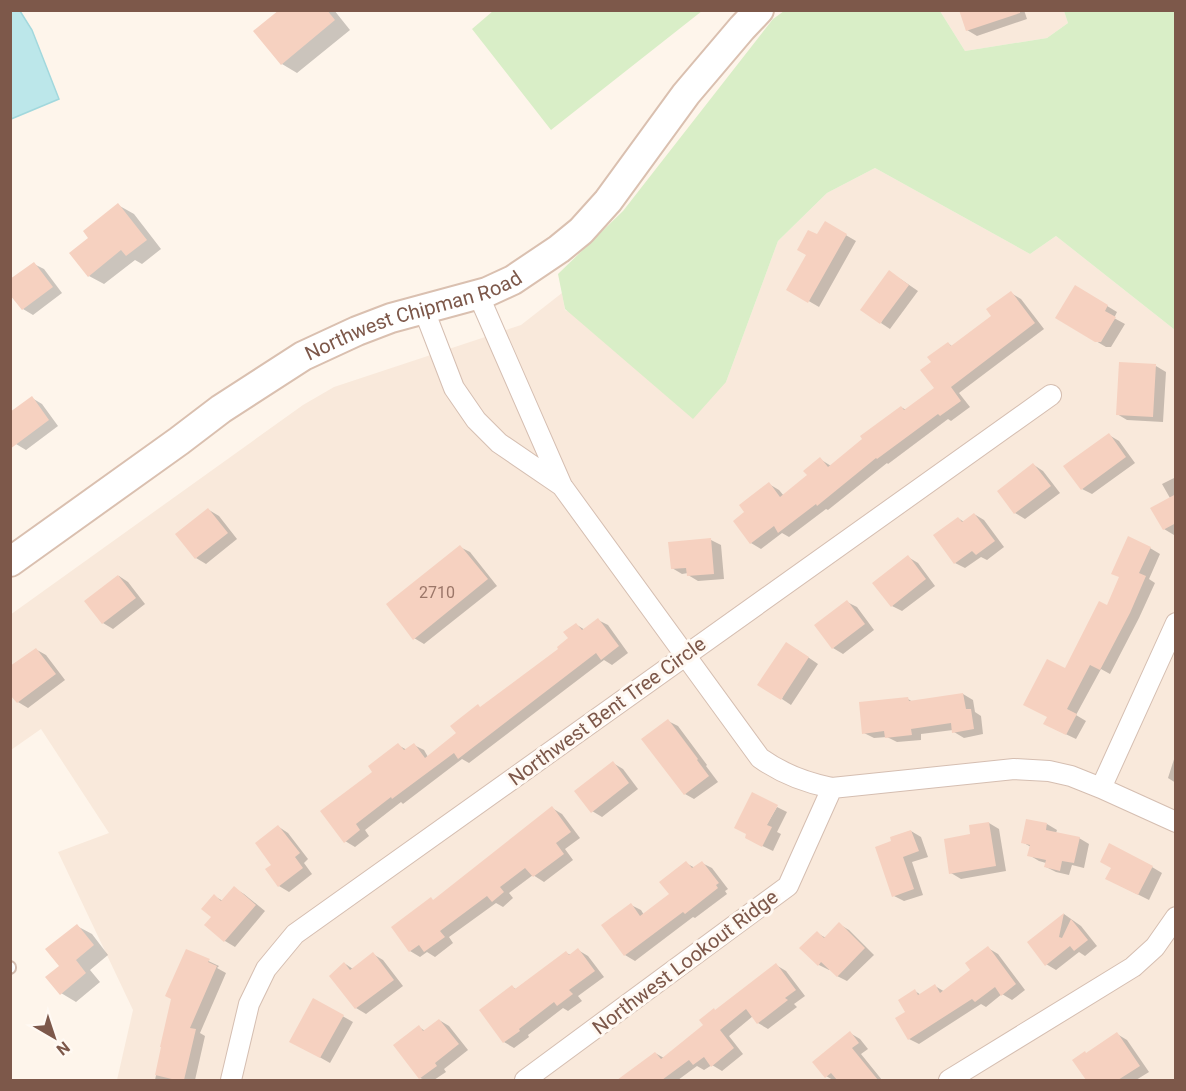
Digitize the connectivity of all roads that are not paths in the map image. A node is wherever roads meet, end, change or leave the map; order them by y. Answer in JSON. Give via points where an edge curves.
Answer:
{"nodes":[{"id":1,"x":759,"y":10,"type":"edge"},
{"id":2,"x":478,"y":294,"type":"junction"},
{"id":3,"x":424,"y":310,"type":"junction"},
{"id":4,"x":1051,"y":394,"type":"dead end"},
{"id":5,"x":562,"y":486,"type":"junction"},
{"id":6,"x":10,"y":562,"type":"edge"},
{"id":7,"x":1176,"y":623,"type":"edge"},
{"id":8,"x":684,"y":656,"type":"junction"},
{"id":9,"x":832,"y":788,"type":"junction"},
{"id":10,"x":1101,"y":788,"type":"junction"},
{"id":11,"x":1176,"y":822,"type":"edge"},
{"id":12,"x":1176,"y":917,"type":"edge"},
{"id":13,"x":231,"y":1080,"type":"edge"},
{"id":14,"x":525,"y":1080,"type":"edge"},
{"id":15,"x":949,"y":1080,"type":"edge"}],
"edges":[{"from":1,"to":2,"type":"main road","name":"Northwest Chipman Road","via":[[686,94],[608,201],[581,231],[513,280]]},
{"from":2,"to":3,"type":"main road","name":"Northwest Chipman Road"},
{"from":2,"to":5,"type":"street"},
{"from":3,"to":5,"type":"street","via":[[454,388],[476,420],[498,443]]},
{"from":3,"to":6,"type":"main road","name":"Northwest Chipman Road","via":[[391,318],[303,356],[221,409]]},
{"from":4,"to":8,"type":"street","name":"Northwest Bent Tree Circle"},
{"from":5,"to":8,"type":"street"},
{"from":7,"to":10,"type":"street"},
{"from":8,"to":9,"type":"street","via":[[760,758],[774,768]]},
{"from":8,"to":13,"type":"street","name":"Northwest Bent Tree Circle","via":[[295,934],[266,969],[249,1004]]},
{"from":9,"to":10,"type":"street","via":[[1014,769],[1049,771]]},
{"from":9,"to":14,"type":"street","name":"Northwest Lookout Ridge","via":[[788,886]]},
{"from":10,"to":11,"type":"street"},
{"from":12,"to":15,"type":"street","via":[[1155,947],[1133,967]]}]}
